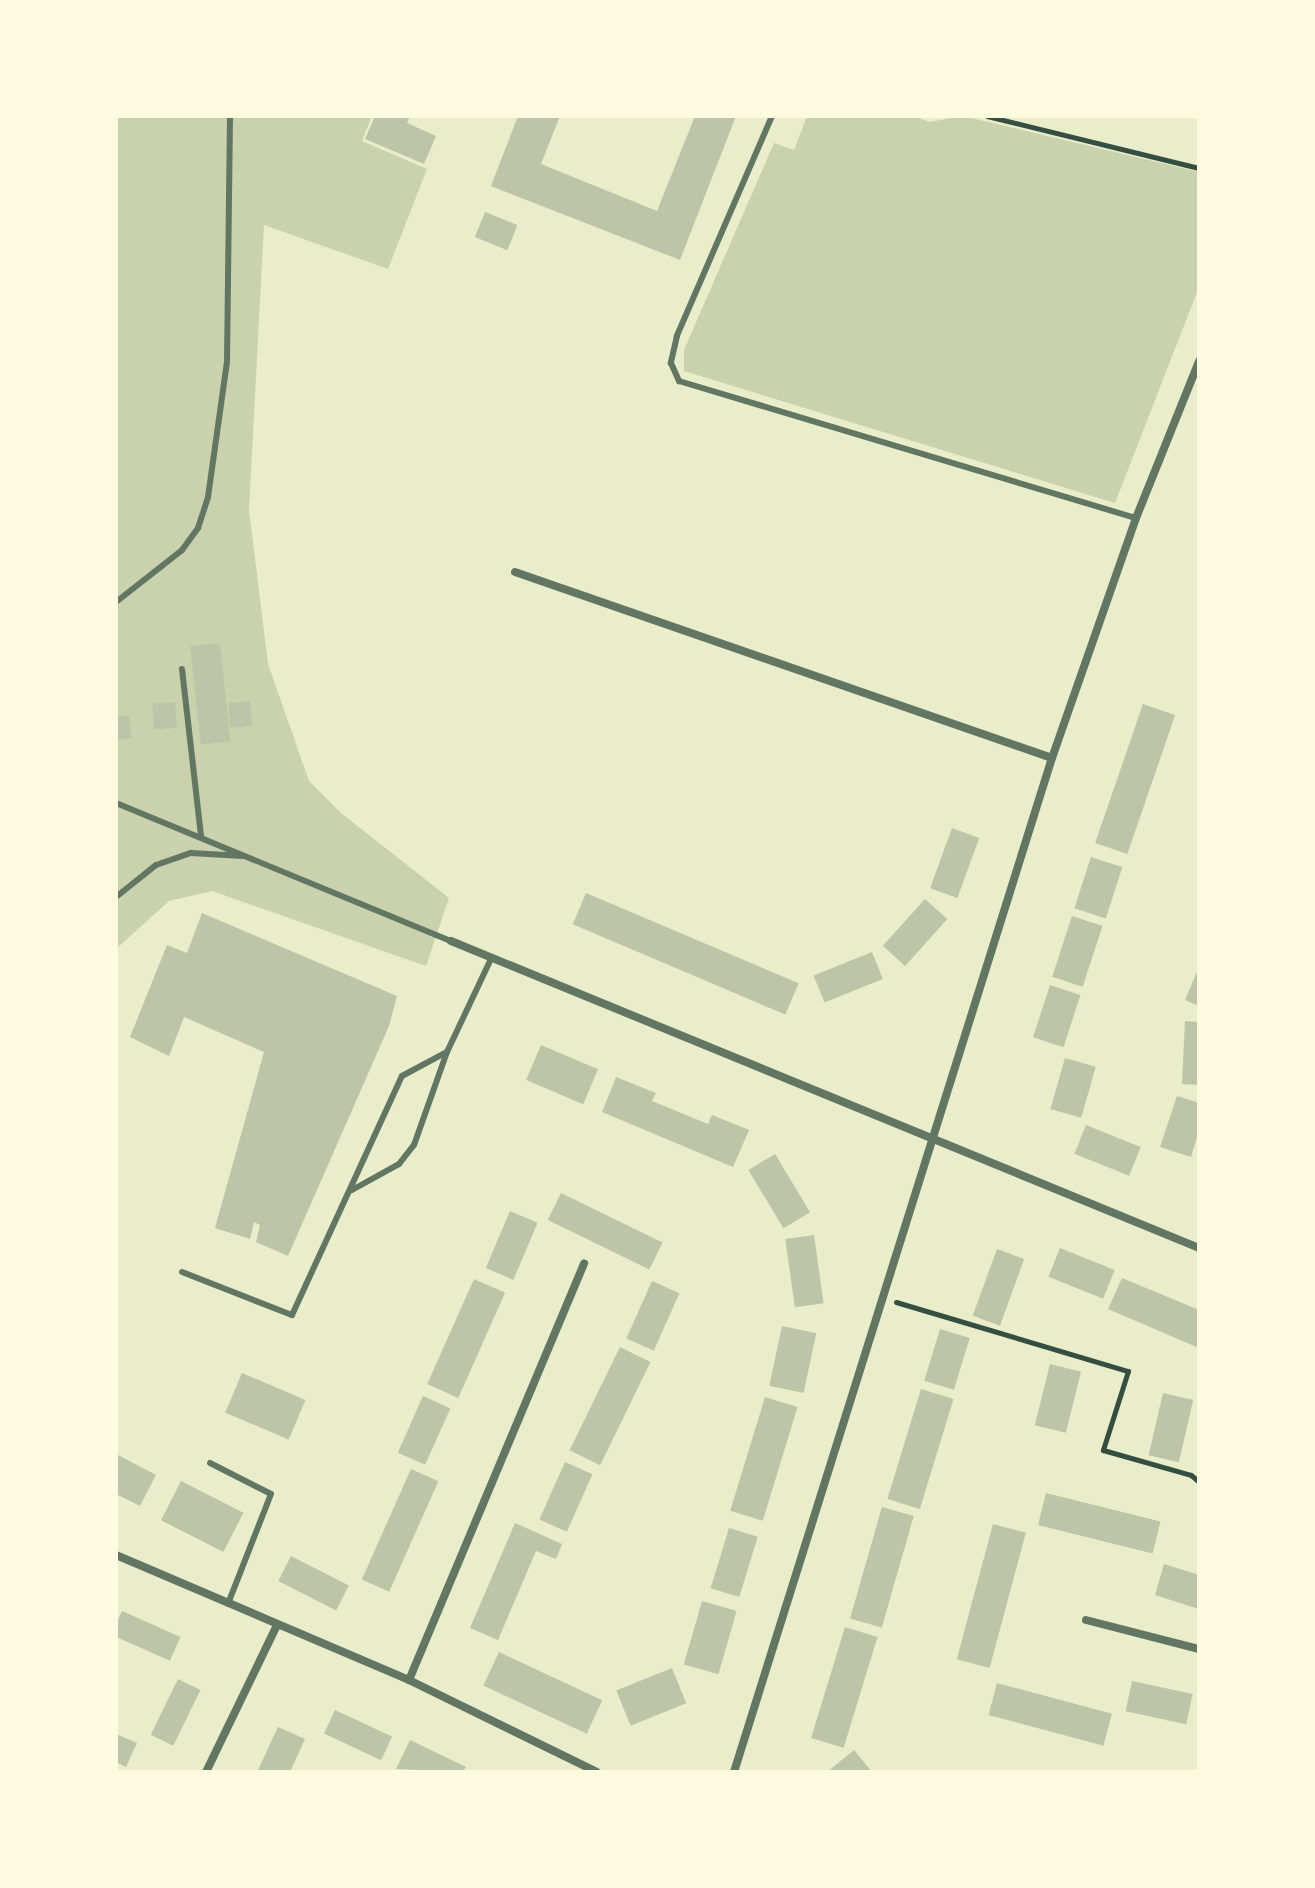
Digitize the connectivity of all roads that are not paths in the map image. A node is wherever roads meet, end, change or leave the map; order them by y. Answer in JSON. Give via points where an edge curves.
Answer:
{"nodes":[{"id":1,"x":230,"y":116,"type":"edge"},
{"id":2,"x":772,"y":116,"type":"edge"},
{"id":3,"x":1199,"y":361,"type":"edge"},
{"id":4,"x":1136,"y":518,"type":"junction"},
{"id":5,"x":515,"y":572,"type":"dead end"},
{"id":6,"x":116,"y":602,"type":"edge"},
{"id":7,"x":182,"y":669,"type":"dead end"},
{"id":8,"x":1052,"y":758,"type":"junction"},
{"id":9,"x":116,"y":803,"type":"edge"},
{"id":10,"x":201,"y":836,"type":"junction"},
{"id":11,"x":249,"y":857,"type":"junction"},
{"id":12,"x":116,"y":897,"type":"edge"},
{"id":13,"x":451,"y":941,"type":"joint"},
{"id":14,"x":492,"y":957,"type":"junction"},
{"id":15,"x":447,"y":1052,"type":"junction"},
{"id":16,"x":935,"y":1137,"type":"junction"},
{"id":17,"x":350,"y":1191,"type":"junction"},
{"id":18,"x":1199,"y":1248,"type":"edge"},
{"id":19,"x":584,"y":1263,"type":"dead end"},
{"id":20,"x":182,"y":1272,"type":"dead end"},
{"id":21,"x":210,"y":1463,"type":"dead end"},
{"id":22,"x":116,"y":1555,"type":"edge"},
{"id":23,"x":228,"y":1604,"type":"junction"},
{"id":24,"x":1086,"y":1620,"type":"dead end"},
{"id":25,"x":277,"y":1625,"type":"junction"},
{"id":26,"x":1199,"y":1649,"type":"edge"},
{"id":27,"x":409,"y":1680,"type":"junction"},
{"id":28,"x":206,"y":1772,"type":"edge"},
{"id":29,"x":597,"y":1772,"type":"edge"},
{"id":30,"x":734,"y":1772,"type":"edge"}],
"edges":[{"from":1,"to":6,"type":"lane","via":[[227,362],[208,497],[198,528],[182,550]]},
{"from":2,"to":4,"type":"lane","via":[[677,336],[671,363],[679,381]]},
{"from":3,"to":4,"type":"street"},
{"from":4,"to":8,"type":"street"},
{"from":5,"to":8,"type":"street"},
{"from":7,"to":10,"type":"lane"},
{"from":8,"to":16,"type":"street"},
{"from":9,"to":10,"type":"lane"},
{"from":10,"to":11,"type":"lane"},
{"from":11,"to":12,"type":"lane","via":[[191,853],[156,865]]},
{"from":11,"to":13,"type":"lane"},
{"from":13,"to":14,"type":"street"},
{"from":14,"to":15,"type":"lane"},
{"from":14,"to":16,"type":"street"},
{"from":15,"to":17,"type":"lane","via":[[402,1076]]},
{"from":15,"to":17,"type":"lane","via":[[414,1145],[399,1164]]},
{"from":16,"to":18,"type":"street"},
{"from":16,"to":30,"type":"street"},
{"from":17,"to":20,"type":"lane","via":[[292,1315]]},
{"from":19,"to":27,"type":"street"},
{"from":21,"to":23,"type":"lane","via":[[271,1494]]},
{"from":22,"to":23,"type":"street"},
{"from":23,"to":25,"type":"street"},
{"from":24,"to":26,"type":"street"},
{"from":25,"to":27,"type":"street"},
{"from":25,"to":28,"type":"street"},
{"from":27,"to":29,"type":"street"}]}
